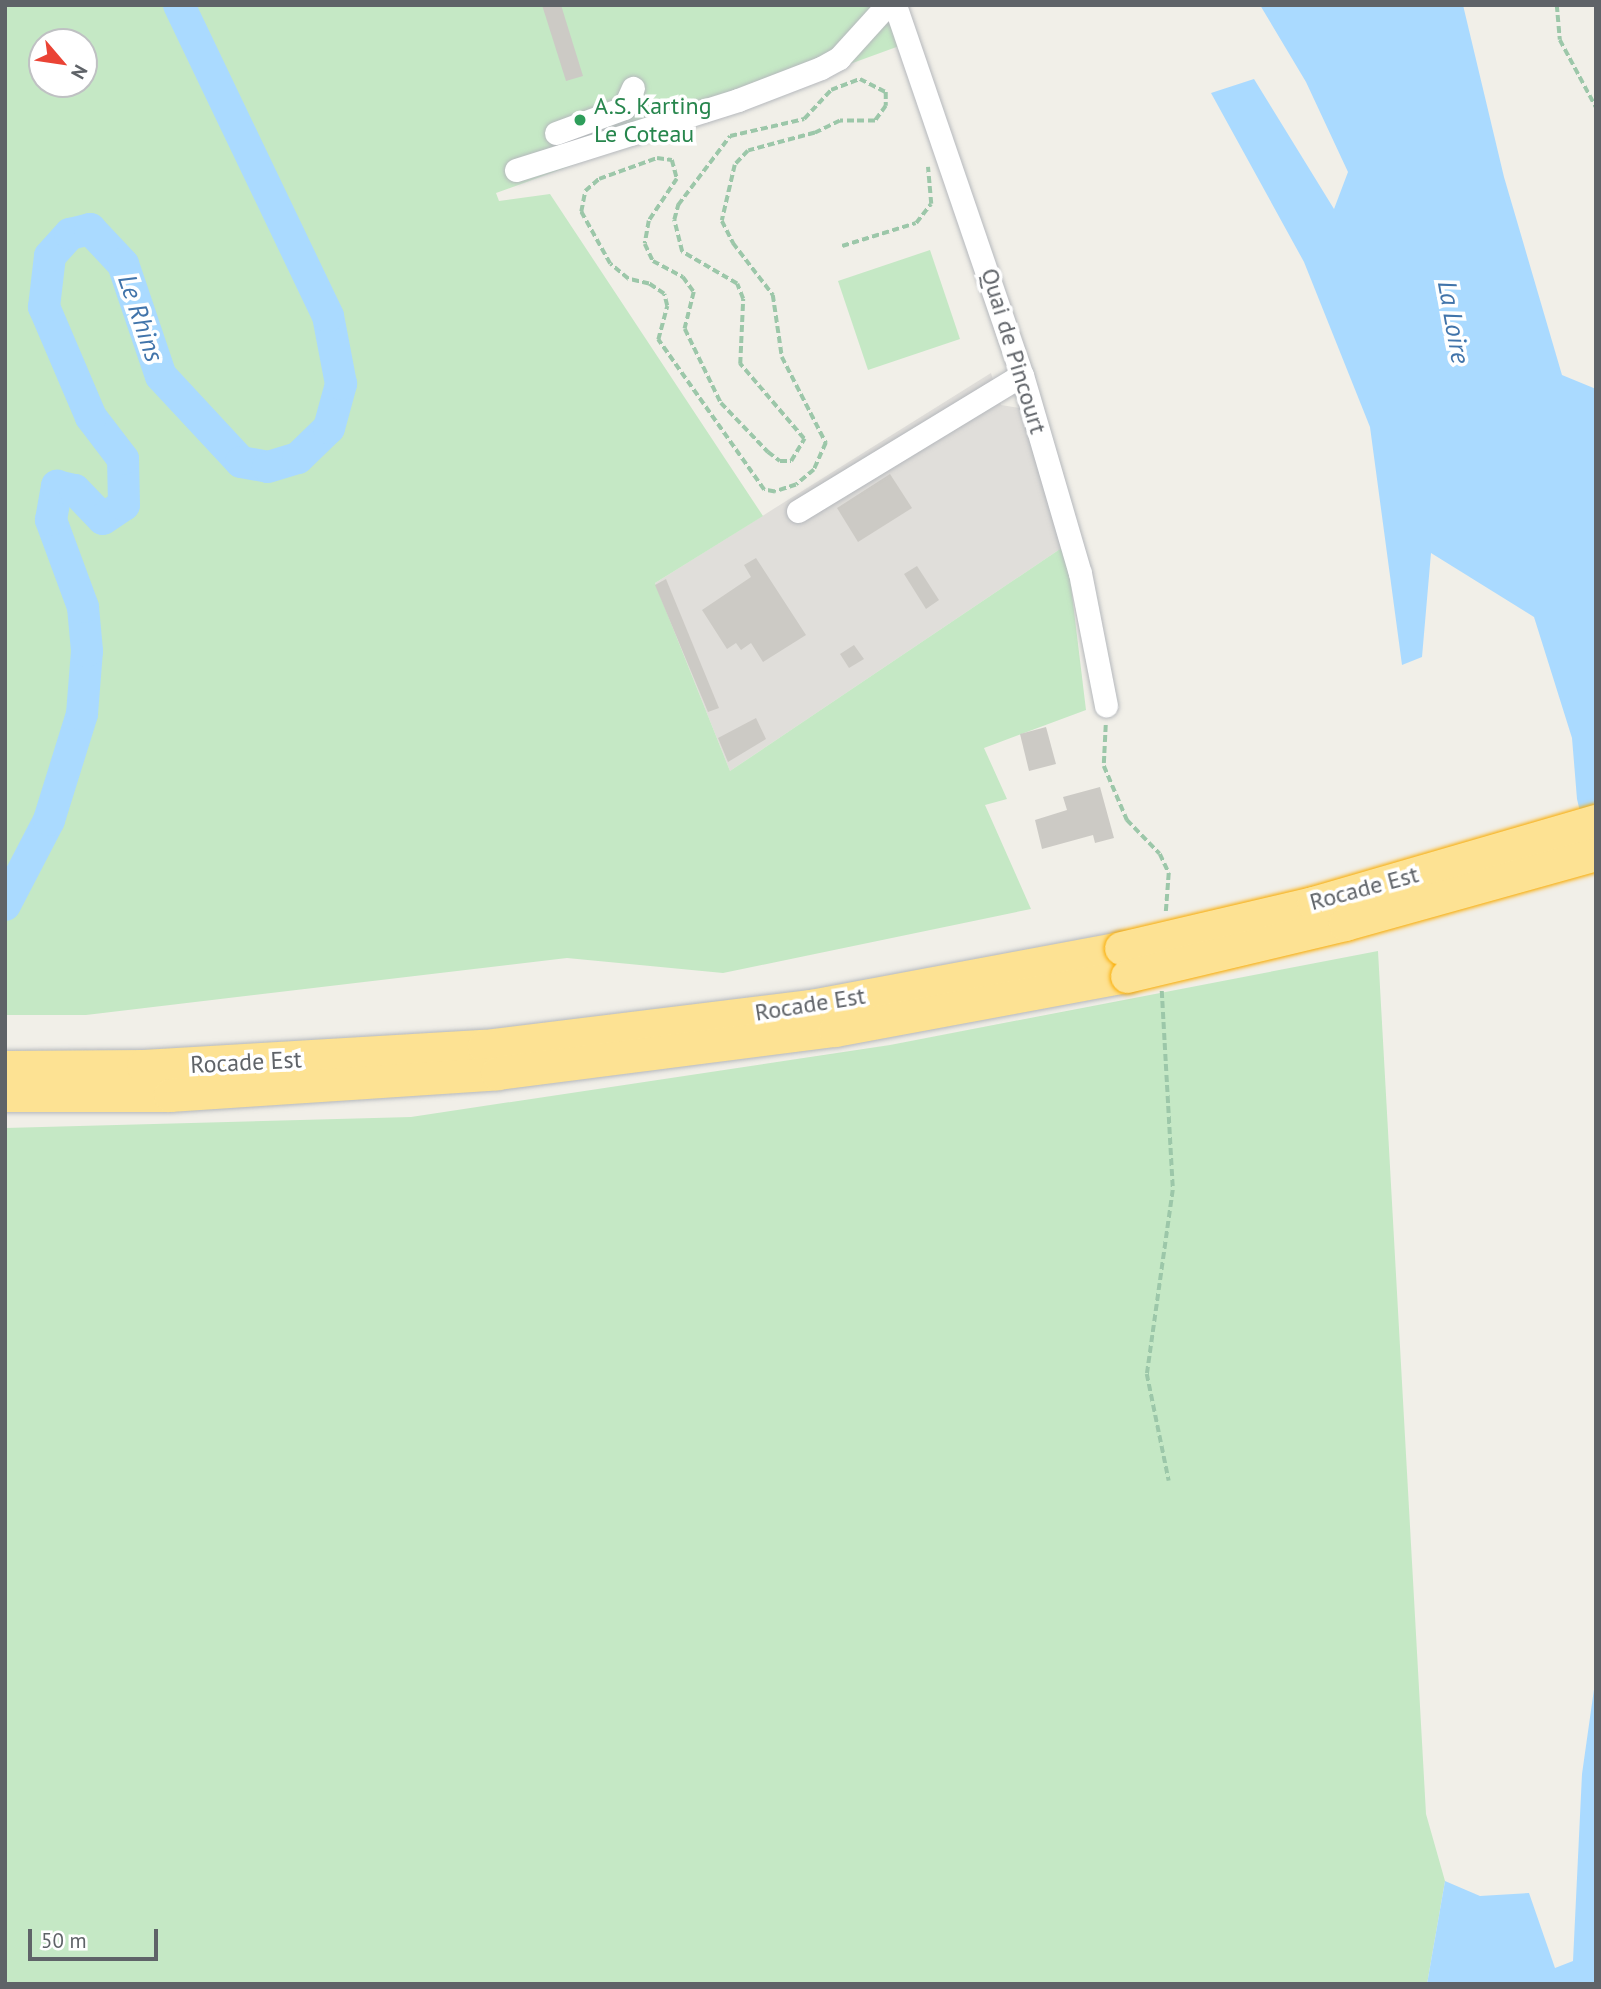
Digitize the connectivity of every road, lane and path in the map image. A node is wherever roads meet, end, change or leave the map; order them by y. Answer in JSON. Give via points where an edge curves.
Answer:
{"nodes":[{"id":1,"x":887,"y":5,"type":"edge"},
{"id":2,"x":895,"y":5,"type":"edge"},
{"id":3,"x":1556,"y":5,"type":"edge"},
{"id":4,"x":633,"y":88,"type":"dead end"},
{"id":5,"x":1596,"y":107,"type":"edge"},
{"id":6,"x":556,"y":133,"type":"dead end"},
{"id":7,"x":927,"y":161,"type":"dead end"},
{"id":8,"x":516,"y":170,"type":"dead end"},
{"id":9,"x":842,"y":246,"type":"dead end"},
{"id":10,"x":1022,"y":375,"type":"junction"},
{"id":11,"x":818,"y":425,"type":"joint"},
{"id":12,"x":798,"y":511,"type":"dead end"},
{"id":13,"x":1106,"y":705,"type":"joint"},
{"id":14,"x":1596,"y":821,"type":"edge"},
{"id":15,"x":1596,"y":855,"type":"edge"},
{"id":16,"x":1165,"y":924,"type":"dead end"},
{"id":17,"x":1124,"y":962,"type":"junction"},
{"id":18,"x":1161,"y":986,"type":"dead end"},
{"id":19,"x":5,"y":1067,"type":"edge"},
{"id":20,"x":5,"y":1095,"type":"edge"},
{"id":21,"x":1169,"y":1481,"type":"dead end"}],
"edges":[{"from":1,"to":8,"type":"street","via":[[839,58],[821,68],[738,100]]},
{"from":2,"to":10,"type":"street","name":"Quai de Pincourt"},
{"from":3,"to":5,"type":"path","via":[[1560,40]]},
{"from":4,"to":6,"type":"street","via":[[624,108]]},
{"from":7,"to":9,"type":"path","via":[[931,204],[925,214],[916,223]]},
{"from":10,"to":12,"type":"street"},
{"from":10,"to":13,"type":"street","name":"Quai de Pincourt","via":[[1080,573]]},
{"from":11,"to":11,"type":"path","via":[[782,358],[773,295],[733,243],[722,220],[735,165],[748,151],[815,134],[840,121],[874,121],[882,114],[886,92],[860,79],[831,90],[804,119],[730,136],[678,205],[674,220],[682,252],[737,284],[743,299],[740,364],[804,439],[791,461],[780,461],[768,452],[722,403],[685,330],[694,292],[683,277],[653,261],[645,244],[649,220],[677,179],[671,160],[657,158],[599,179],[585,191],[581,212],[610,264],[628,279],[664,294],[667,306],[658,340],[764,490],[784,490],[814,470],[826,443]]},
{"from":13,"to":16,"type":"path","via":[[1104,766],[1127,820],[1160,854],[1169,873]]},
{"from":14,"to":17,"type":"highway","name":"Rocade Est","bridge":true},
{"from":15,"to":17,"type":"highway","name":"Rocade Est","bridge":true,"via":[[1345,924]]},
{"from":17,"to":19,"type":"highway","name":"Rocade Est","via":[[484,1046],[198,1064]]},
{"from":17,"to":20,"type":"highway","name":"Rocade Est","via":[[835,1030],[497,1073],[170,1095]]},
{"from":18,"to":21,"type":"path","via":[[1173,1190],[1147,1374]]}]}
